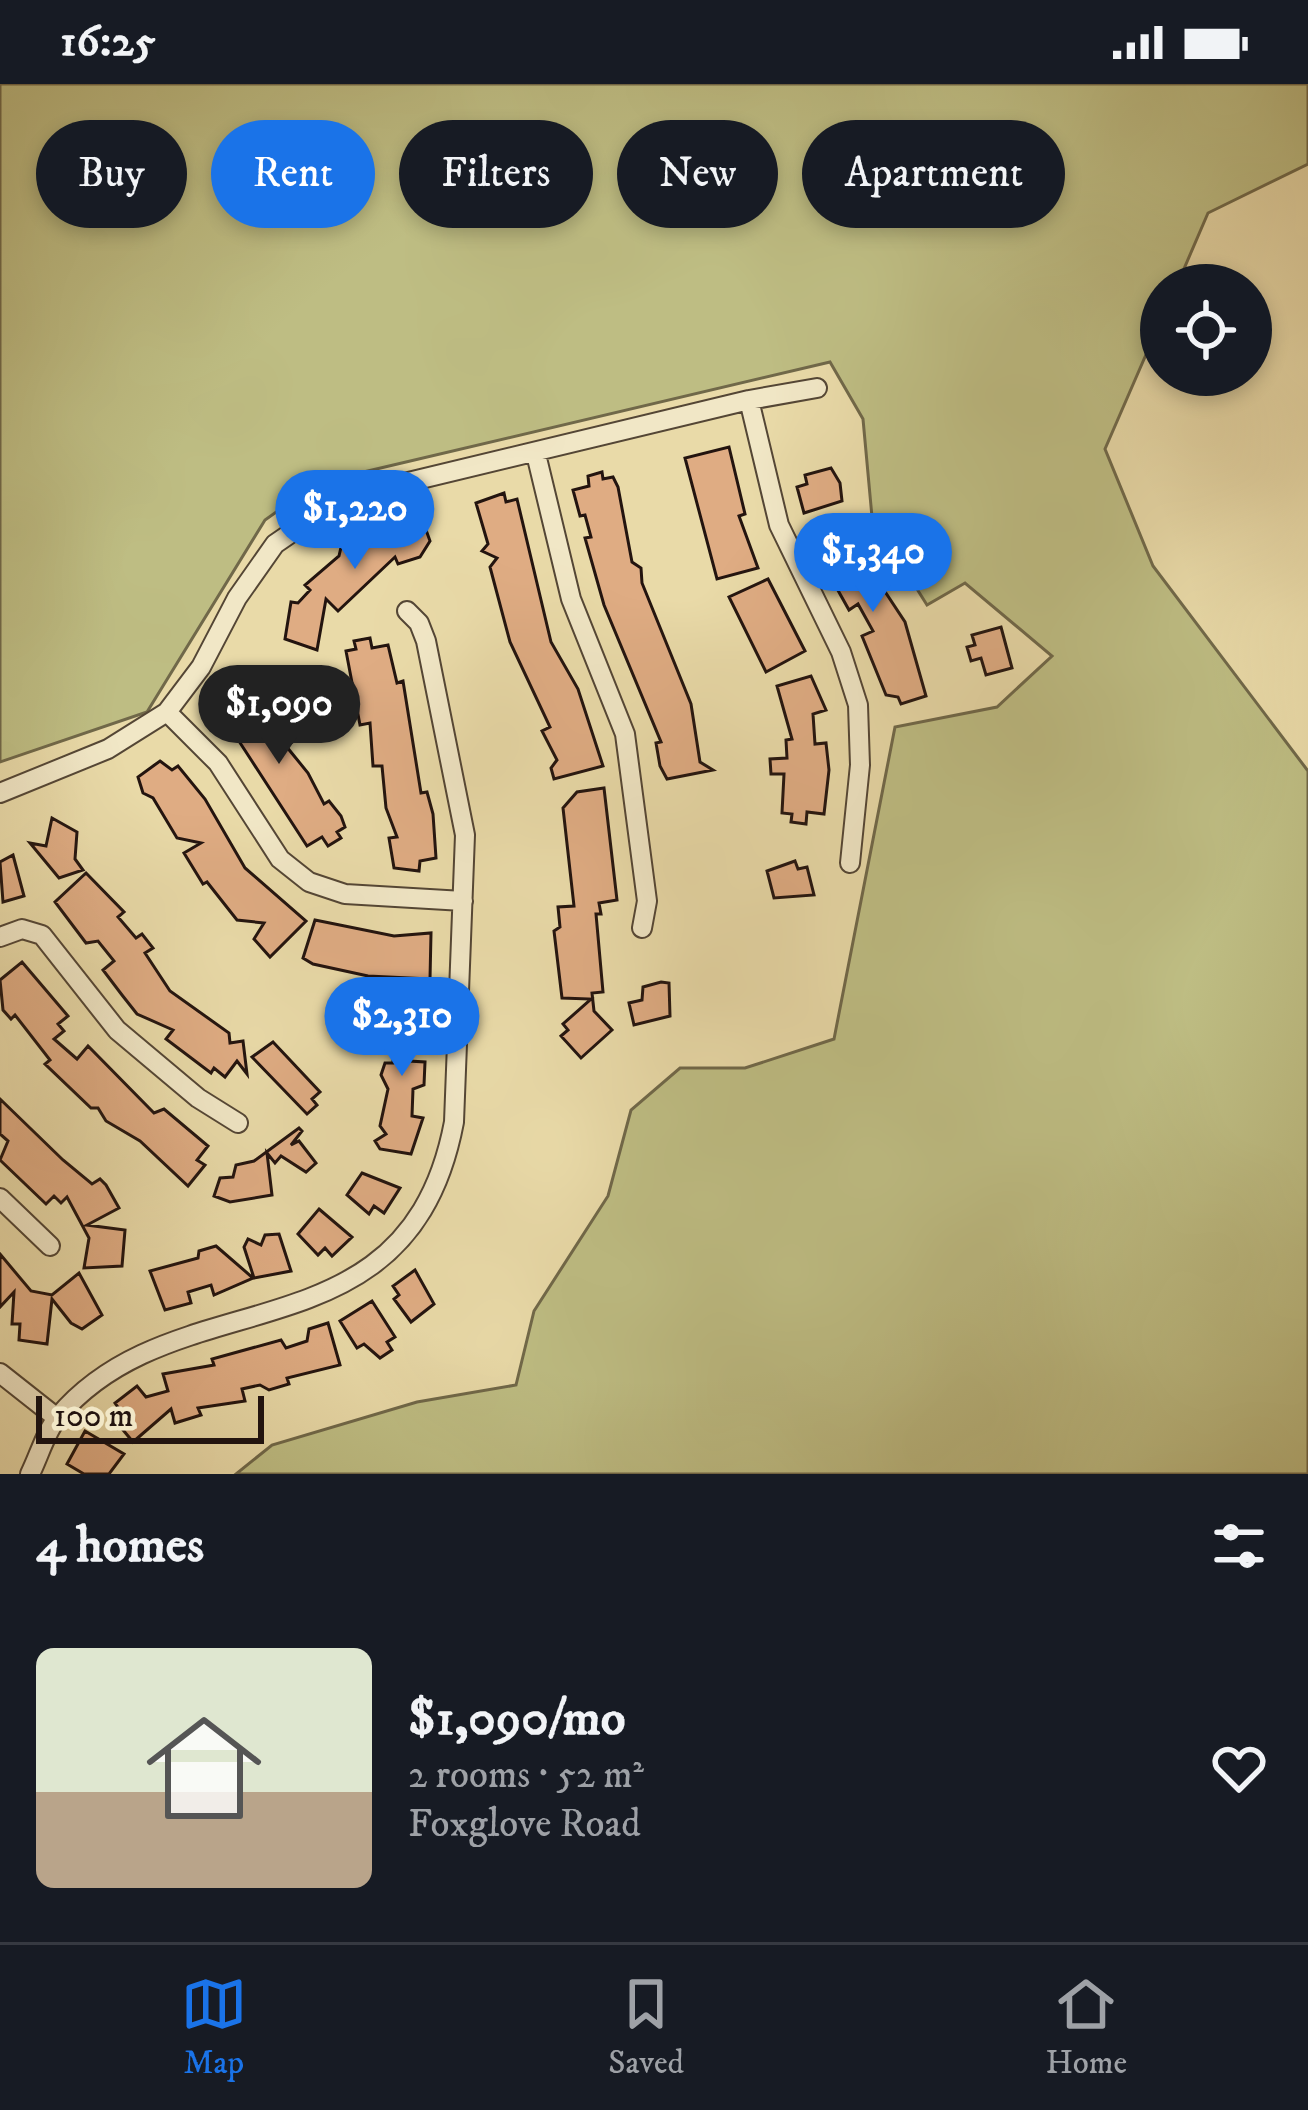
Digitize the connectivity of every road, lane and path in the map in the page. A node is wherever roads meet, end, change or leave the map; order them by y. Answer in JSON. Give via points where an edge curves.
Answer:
{"nodes":[{"id":1,"x":817,"y":388,"type":"dead end"},
{"id":2,"x":749,"y":400,"type":"junction"},
{"id":3,"x":536,"y":454,"type":"junction"},
{"id":4,"x":406,"y":610,"type":"dead end"},
{"id":5,"x":166,"y":712,"type":"junction"},
{"id":6,"x":0,"y":793,"type":"edge"},
{"id":7,"x":850,"y":863,"type":"dead end"},
{"id":8,"x":463,"y":901,"type":"junction"},
{"id":9,"x":642,"y":928,"type":"dead end"},
{"id":10,"x":0,"y":937,"type":"edge"},
{"id":11,"x":238,"y":1123,"type":"dead end"},
{"id":12,"x":0,"y":1198,"type":"edge"},
{"id":13,"x":50,"y":1246,"type":"dead end"},
{"id":14,"x":0,"y":1373,"type":"edge"},
{"id":15,"x":57,"y":1418,"type":"junction"},
{"id":16,"x":30,"y":1474,"type":"edge"}],
"edges":[{"from":1,"to":2,"type":"street"},
{"from":2,"to":3,"type":"street"},
{"from":2,"to":7,"type":"street","via":[[779,525],[842,652],[858,705]]},
{"from":3,"to":5,"type":"street","via":[[364,489],[313,514],[254,571]]},
{"from":3,"to":9,"type":"street","via":[[572,599],[626,734],[647,902]]},
{"from":4,"to":8,"type":"street","via":[[426,641],[462,808]]},
{"from":5,"to":6,"type":"street","via":[[108,749]]},
{"from":5,"to":8,"type":"street","via":[[218,763],[280,859],[309,882],[345,894]]},
{"from":8,"to":15,"type":"street","via":[[449,1148],[427,1202],[393,1251],[342,1287],[114,1371]]},
{"from":10,"to":11,"type":"street","via":[[22,929],[42,934],[117,1030]]},
{"from":12,"to":13,"type":"street"},
{"from":14,"to":15,"type":"street"},
{"from":15,"to":16,"type":"street"}]}
